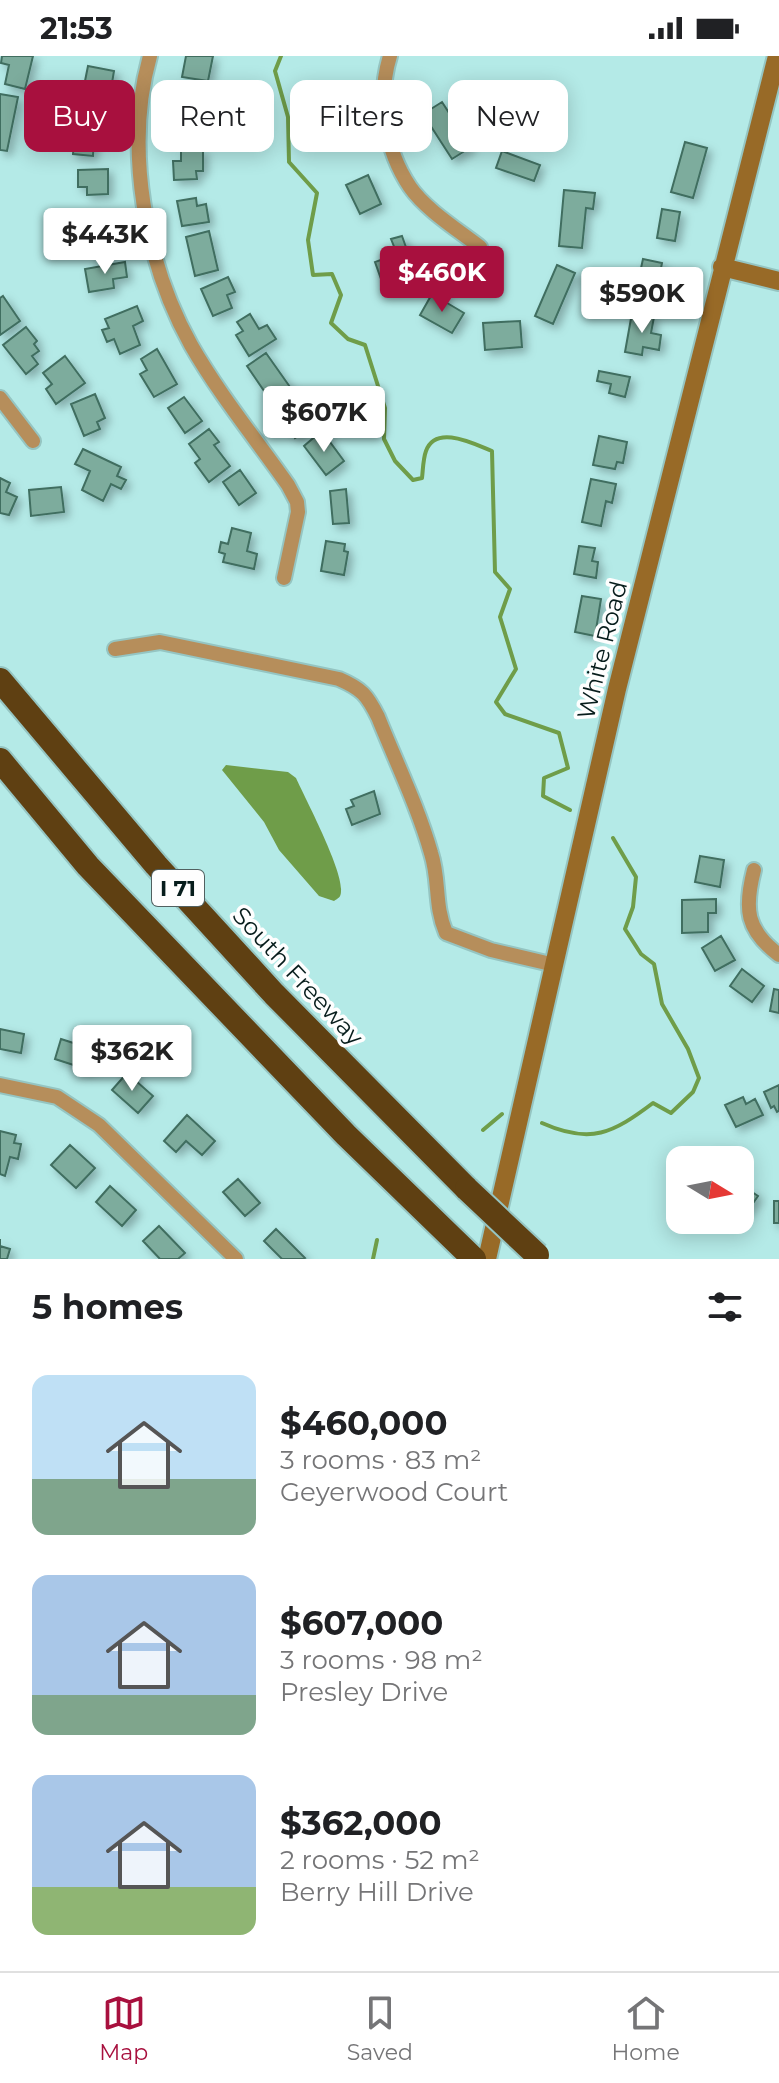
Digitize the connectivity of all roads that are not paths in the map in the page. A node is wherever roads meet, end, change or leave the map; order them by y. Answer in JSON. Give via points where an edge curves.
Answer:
{"nodes":[{"id":1,"x":150,"y":56,"type":"edge"},
{"id":2,"x":390,"y":56,"type":"edge"},
{"id":3,"x":777,"y":56,"type":"edge"},
{"id":4,"x":480,"y":247,"type":"dead end"},
{"id":5,"x":722,"y":267,"type":"junction"},
{"id":6,"x":779,"y":281,"type":"edge"},
{"id":7,"x":0,"y":398,"type":"edge"},
{"id":8,"x":33,"y":441,"type":"dead end"},
{"id":9,"x":284,"y":578,"type":"dead end"},
{"id":10,"x":115,"y":649,"type":"dead end"},
{"id":11,"x":0,"y":680,"type":"edge"},
{"id":12,"x":0,"y":760,"type":"edge"},
{"id":13,"x":754,"y":870,"type":"dead end"},
{"id":14,"x":779,"y":955,"type":"edge"},
{"id":15,"x":555,"y":965,"type":"junction"},
{"id":16,"x":0,"y":1085,"type":"edge"},
{"id":17,"x":466,"y":1252,"type":"edge"},
{"id":18,"x":538,"y":1257,"type":"edge"},
{"id":19,"x":236,"y":1259,"type":"edge"},
{"id":20,"x":487,"y":1259,"type":"edge"}],
"edges":[{"from":1,"to":9,"type":"street","via":[[139,138],[145,217],[158,266],[189,342],[297,502]]},
{"from":2,"to":4,"type":"street","via":[[384,93],[391,148],[410,188]]},
{"from":3,"to":5,"type":"street","name":"White Road"},
{"from":5,"to":6,"type":"street"},
{"from":5,"to":15,"type":"street","name":"White Road"},
{"from":7,"to":8,"type":"street"},
{"from":10,"to":15,"type":"street","via":[[160,642],[359,687],[378,717],[431,853],[438,915],[446,933]]},
{"from":11,"to":18,"type":"highway","name":"South Freeway","number":"I 71","bridge":true,"via":[[156,865],[274,994]]},
{"from":12,"to":17,"type":"highway","number":"I 71","via":[[88,866]]},
{"from":13,"to":14,"type":"street","via":[[749,919],[761,942]]},
{"from":15,"to":20,"type":"street","name":"White Road"},
{"from":16,"to":19,"type":"street","via":[[57,1097],[99,1125]]}]}
